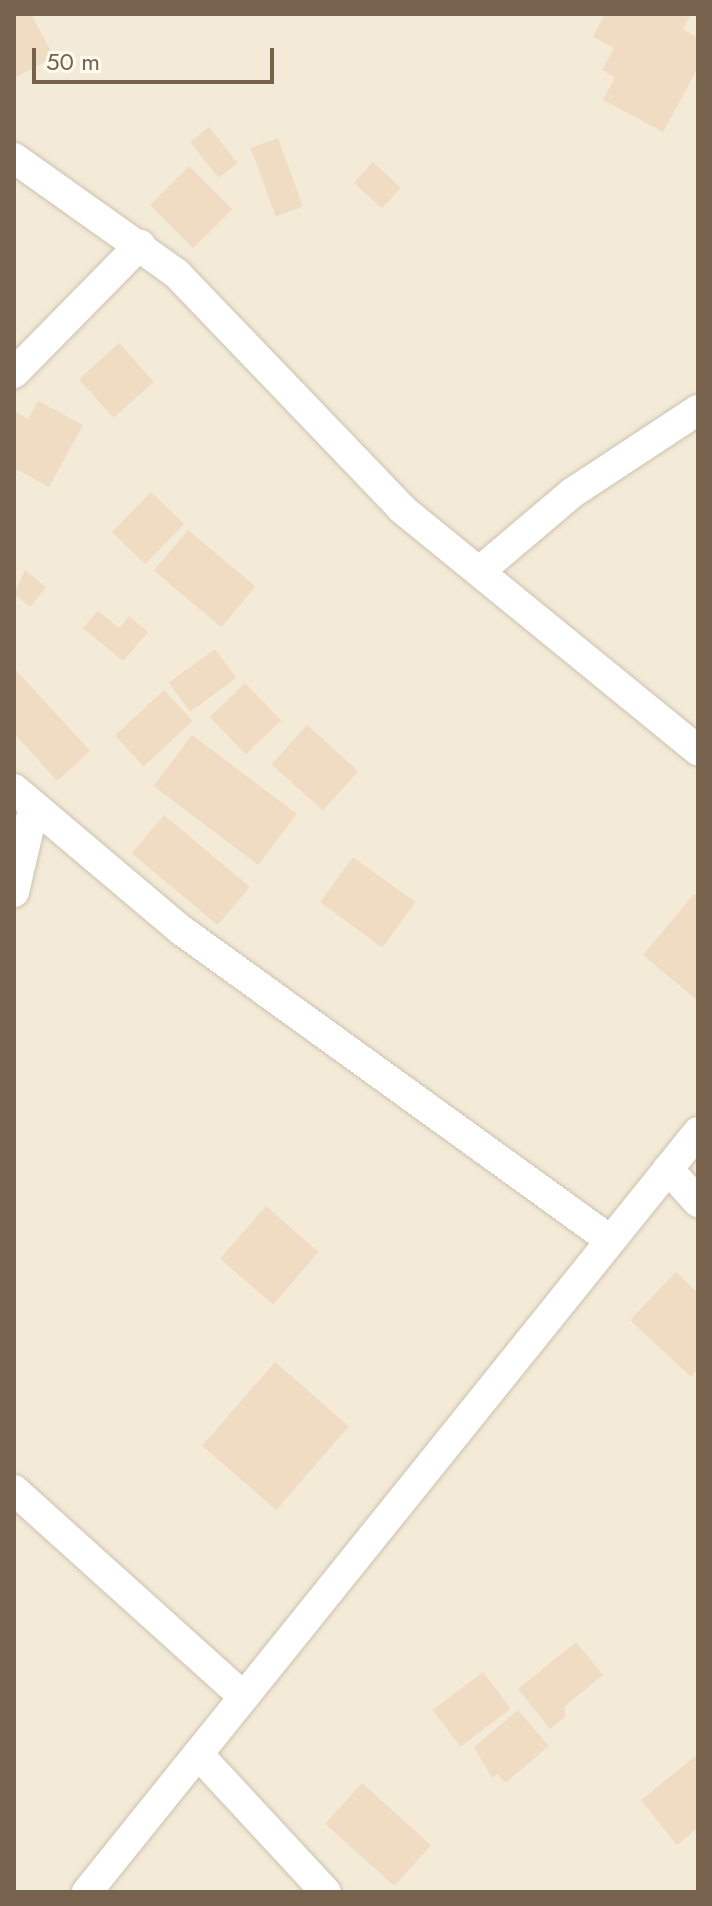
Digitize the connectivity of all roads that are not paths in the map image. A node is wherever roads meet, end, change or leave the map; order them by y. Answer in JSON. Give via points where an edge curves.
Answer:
{"nodes":[{"id":1,"x":14,"y":158,"type":"edge"},
{"id":2,"x":140,"y":245,"type":"junction"},
{"id":3,"x":14,"y":373,"type":"edge"},
{"id":4,"x":698,"y":410,"type":"edge"},
{"id":5,"x":480,"y":571,"type":"junction"},
{"id":6,"x":698,"y":750,"type":"edge"},
{"id":7,"x":24,"y":797,"type":"edge"},
{"id":8,"x":14,"y":892,"type":"edge"},
{"id":9,"x":698,"y":1132,"type":"edge"},
{"id":10,"x":668,"y":1169,"type":"junction"},
{"id":11,"x":698,"y":1202,"type":"edge"},
{"id":12,"x":610,"y":1240,"type":"junction"},
{"id":13,"x":14,"y":1490,"type":"edge"},
{"id":14,"x":244,"y":1697,"type":"junction"},
{"id":15,"x":198,"y":1754,"type":"junction"},
{"id":16,"x":87,"y":1892,"type":"edge"},
{"id":17,"x":326,"y":1892,"type":"edge"}],
"edges":[{"from":1,"to":2,"type":"street"},
{"from":2,"to":3,"type":"street"},
{"from":2,"to":5,"type":"street","via":[[250,345],[402,509]]},
{"from":4,"to":5,"type":"street","via":[[572,493]]},
{"from":5,"to":6,"type":"street"},
{"from":7,"to":8,"type":"street"},
{"from":7,"to":12,"type":"street","via":[[181,930]]},
{"from":9,"to":10,"type":"street"},
{"from":10,"to":11,"type":"street"},
{"from":10,"to":12,"type":"street"},
{"from":12,"to":14,"type":"street"},
{"from":13,"to":14,"type":"street"},
{"from":14,"to":15,"type":"street"},
{"from":15,"to":16,"type":"street"},
{"from":15,"to":17,"type":"street"}]}
